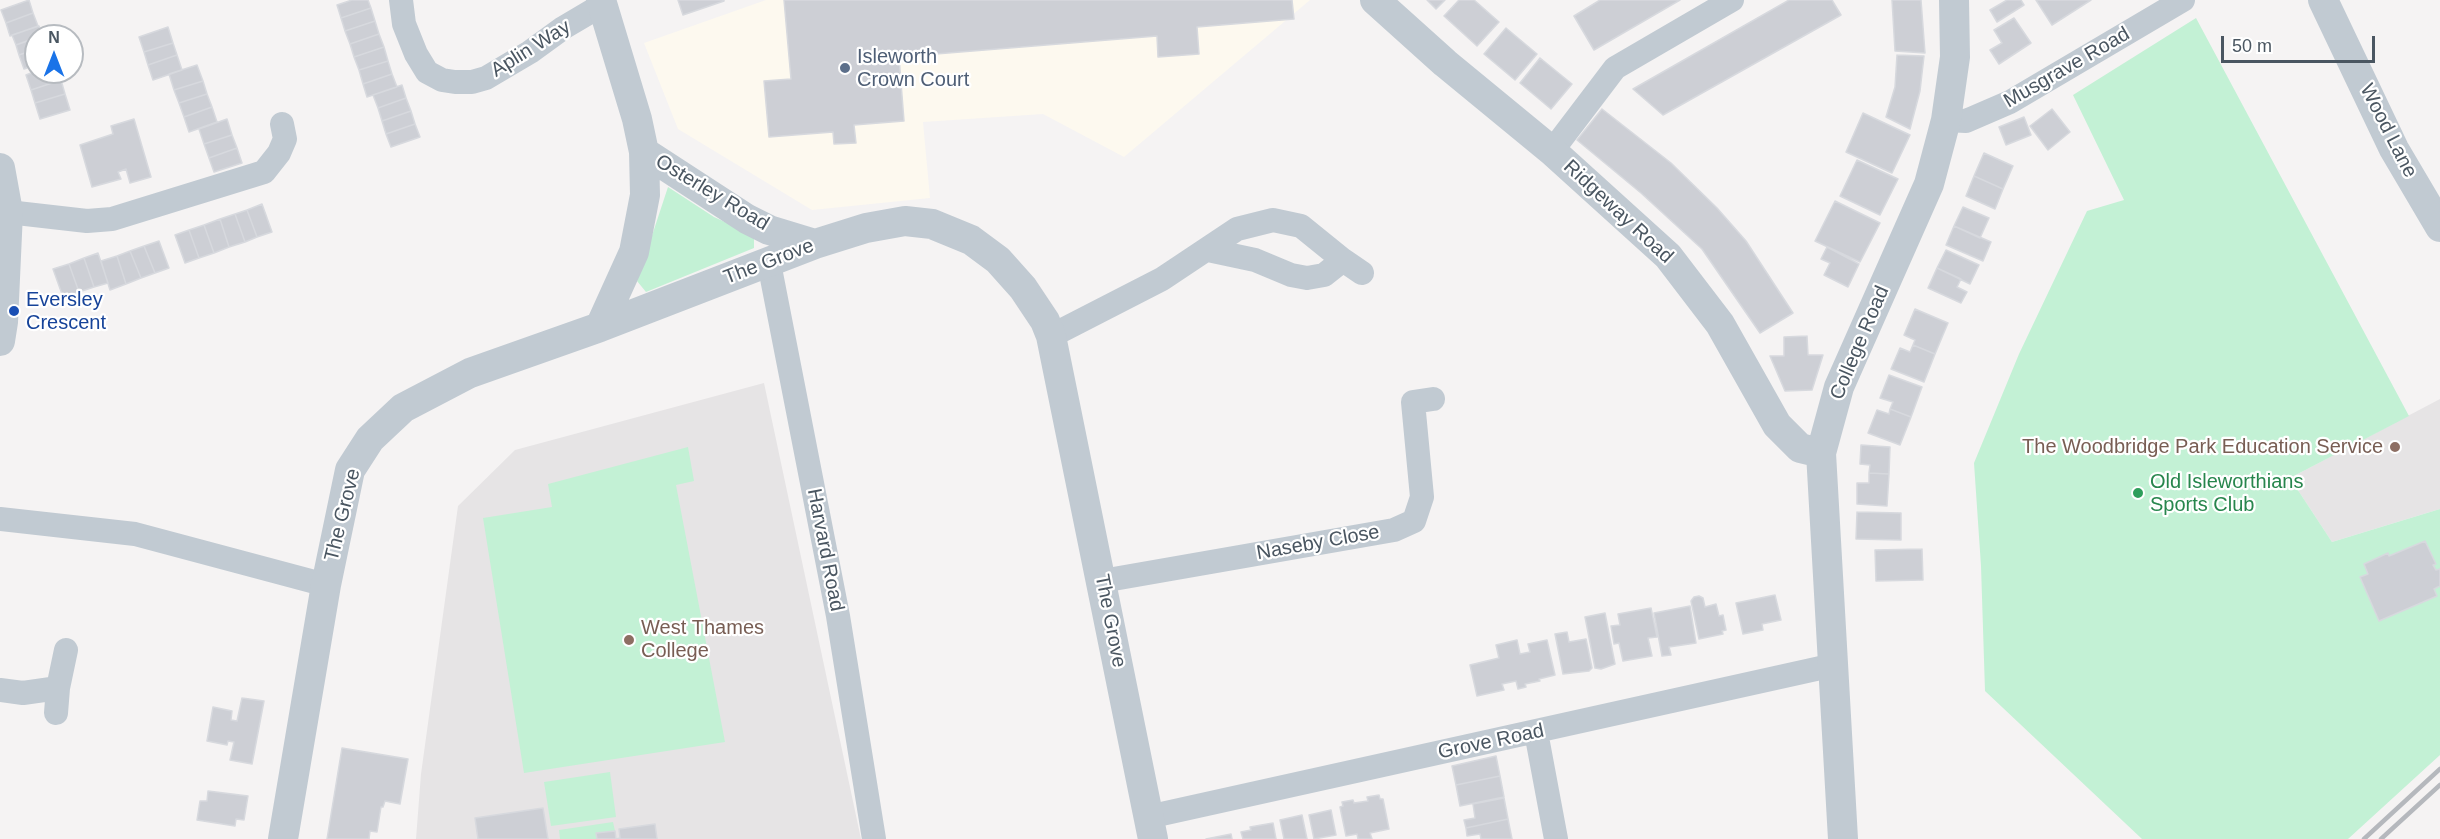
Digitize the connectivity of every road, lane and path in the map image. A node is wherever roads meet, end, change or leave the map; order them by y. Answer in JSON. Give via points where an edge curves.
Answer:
{"nodes":[{"id":1,"x":401,"y":0,"type":"edge"},
{"id":2,"x":1375,"y":0,"type":"edge"},
{"id":3,"x":1732,"y":0,"type":"edge"},
{"id":4,"x":1954,"y":0,"type":"edge"},
{"id":5,"x":2183,"y":0,"type":"edge"},
{"id":6,"x":2324,"y":0,"type":"edge"},
{"id":7,"x":601,"y":2,"type":"edge"},
{"id":8,"x":1946,"y":120,"type":"junction"},
{"id":9,"x":282,"y":124,"type":"dead end"},
{"id":10,"x":1552,"y":151,"type":"junction"},
{"id":11,"x":644,"y":152,"type":"junction"},
{"id":12,"x":0,"y":168,"type":"edge"},
{"id":13,"x":8,"y":212,"type":"junction"},
{"id":14,"x":2440,"y":227,"type":"edge"},
{"id":15,"x":815,"y":244,"type":"junction"},
{"id":16,"x":1208,"y":250,"type":"junction"},
{"id":17,"x":769,"y":262,"type":"junction"},
{"id":18,"x":600,"y":327,"type":"junction"},
{"id":19,"x":1052,"y":336,"type":"junction"},
{"id":20,"x":0,"y":341,"type":"edge"},
{"id":21,"x":1419,"y":396,"type":"dead end"},
{"id":22,"x":1821,"y":453,"type":"junction"},
{"id":23,"x":0,"y":519,"type":"edge"},
{"id":24,"x":1102,"y":581,"type":"junction"},
{"id":25,"x":326,"y":585,"type":"junction"},
{"id":26,"x":66,"y":650,"type":"dead end"},
{"id":27,"x":1834,"y":665,"type":"junction"},
{"id":28,"x":58,"y":688,"type":"junction"},
{"id":29,"x":0,"y":690,"type":"edge"},
{"id":30,"x":56,"y":713,"type":"dead end"},
{"id":31,"x":1536,"y":732,"type":"junction"},
{"id":32,"x":1151,"y":828,"type":"edge"},
{"id":33,"x":283,"y":839,"type":"edge"},
{"id":34,"x":874,"y":839,"type":"edge"},
{"id":35,"x":1556,"y":839,"type":"edge"},
{"id":36,"x":1843,"y":839,"type":"edge"}],
"edges":[{"from":1,"to":7,"type":"street","name":"Aplin Way","via":[[404,24],[427,72],[455,82],[486,78]]},
{"from":2,"to":10,"type":"street","name":"Ridgeway Road"},
{"from":3,"to":10,"type":"street","via":[[1614,68]]},
{"from":4,"to":8,"type":"street","name":"College Road","via":[[1955,57]]},
{"from":5,"to":8,"type":"street","name":"Musgrave Road","via":[[2010,102],[1966,121]]},
{"from":6,"to":14,"type":"street","name":"Wood Lane","via":[[2394,149]]},
{"from":7,"to":11,"type":"street","name":"Osterley Road"},
{"from":8,"to":22,"type":"street","name":"College Road","via":[[1929,184],[1839,387]]},
{"from":9,"to":13,"type":"street","via":[[285,139],[264,172],[112,219],[87,221]]},
{"from":10,"to":22,"type":"street","name":"Ridgeway Road","via":[[1668,256],[1720,324],[1777,425],[1800,448]]},
{"from":11,"to":15,"type":"street","name":"Osterley Road","via":[[747,219]]},
{"from":11,"to":18,"type":"street","name":"Osterley Road","via":[[641,225],[634,252]]},
{"from":12,"to":13,"type":"street"},
{"from":13,"to":20,"type":"street"},
{"from":15,"to":17,"type":"street","name":"The Grove"},
{"from":15,"to":19,"type":"street","name":"The Grove","via":[[905,221],[932,224],[971,240],[998,260],[1023,288]]},
{"from":16,"to":16,"type":"street","via":[[1237,229],[1273,220],[1301,226],[1352,266],[1307,278],[1255,260]]},
{"from":16,"to":19,"type":"street","via":[[1162,279]]},
{"from":17,"to":18,"type":"street","name":"The Grove"},
{"from":17,"to":34,"type":"street","name":"Harvard Road","via":[[837,616]]},
{"from":18,"to":25,"type":"street","name":"The Grove","via":[[470,373],[403,408],[378,431],[350,470]]},
{"from":19,"to":24,"type":"street","name":"The Grove"},
{"from":21,"to":24,"type":"street","name":"Naseby Close","via":[[1422,497],[1414,521],[1394,530]]},
{"from":22,"to":27,"type":"street","name":"College Road"},
{"from":23,"to":25,"type":"street","via":[[135,534]]},
{"from":24,"to":32,"type":"street","name":"The Grove"},
{"from":25,"to":33,"type":"street","name":"The Grove"},
{"from":26,"to":28,"type":"street"},
{"from":27,"to":31,"type":"street","name":"Grove Road"},
{"from":27,"to":36,"type":"street","name":"College Road"},
{"from":28,"to":29,"type":"street","via":[[23,693]]},
{"from":28,"to":30,"type":"street"},
{"from":31,"to":32,"type":"street","name":"Grove Road"},
{"from":31,"to":35,"type":"street"}]}
